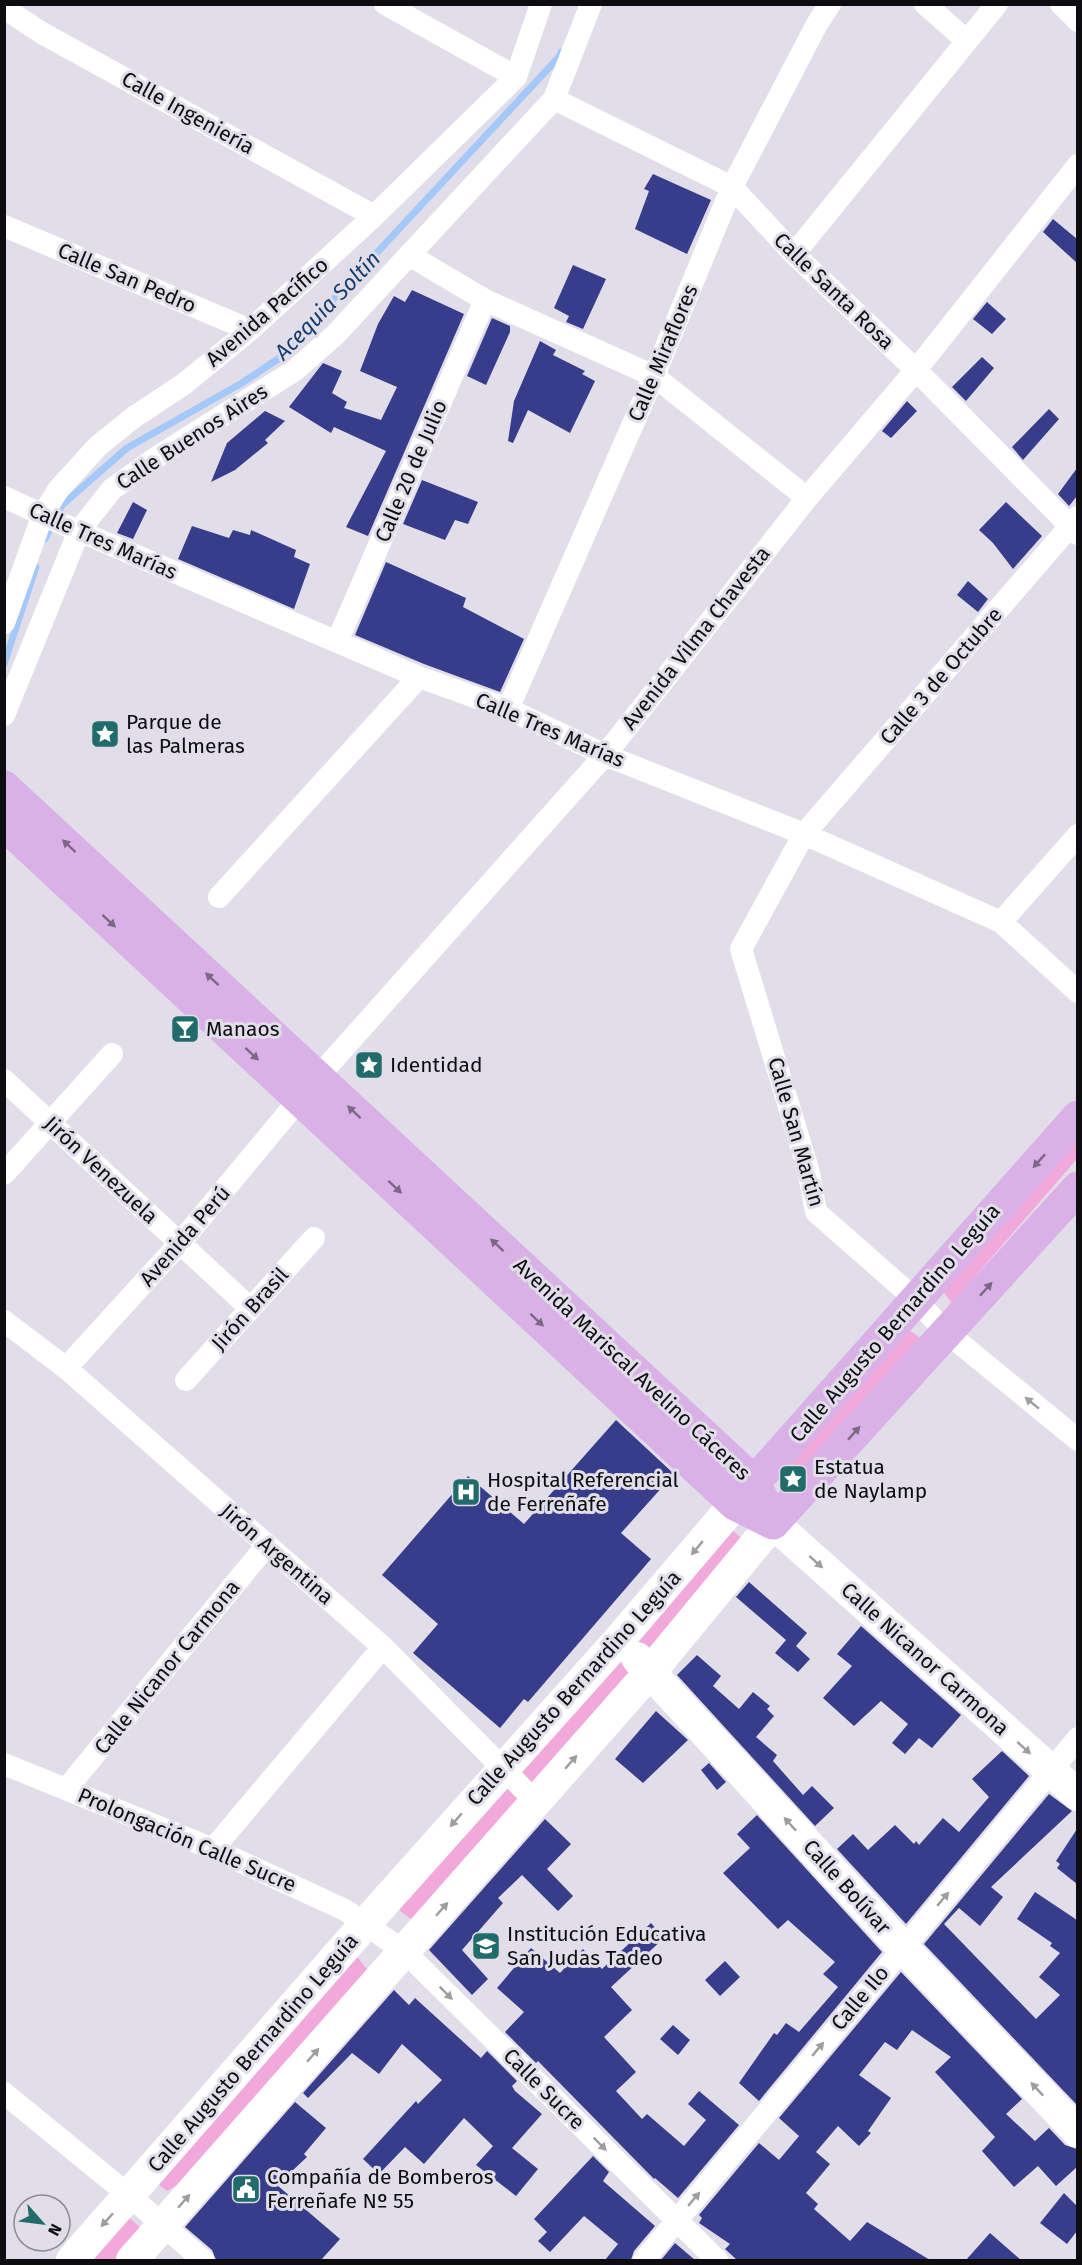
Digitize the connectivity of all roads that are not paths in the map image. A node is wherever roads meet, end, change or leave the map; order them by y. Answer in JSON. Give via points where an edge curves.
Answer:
{"nodes":[{"id":1,"x":385,"y":4,"type":"edge"},
{"id":2,"x":541,"y":4,"type":"edge"},
{"id":3,"x":591,"y":4,"type":"edge"},
{"id":4,"x":830,"y":4,"type":"edge"},
{"id":5,"x":925,"y":4,"type":"edge"},
{"id":6,"x":997,"y":4,"type":"edge"},
{"id":7,"x":1061,"y":4,"type":"edge"},
{"id":8,"x":4,"y":8,"type":"edge"},
{"id":9,"x":1077,"y":21,"type":"edge"},
{"id":10,"x":967,"y":41,"type":"junction"},
{"id":11,"x":516,"y":77,"type":"junction"},
{"id":12,"x":554,"y":99,"type":"junction"},
{"id":13,"x":1077,"y":165,"type":"edge"},
{"id":14,"x":732,"y":187,"type":"junction"},
{"id":15,"x":374,"y":216,"type":"junction"},
{"id":16,"x":4,"y":226,"type":"edge"},
{"id":17,"x":794,"y":254,"type":"junction"},
{"id":18,"x":409,"y":255,"type":"junction"},
{"id":19,"x":485,"y":300,"type":"junction"},
{"id":20,"x":250,"y":330,"type":"junction"},
{"id":21,"x":916,"y":370,"type":"junction"},
{"id":22,"x":654,"y":376,"type":"junction"},
{"id":23,"x":4,"y":497,"type":"edge"},
{"id":24,"x":807,"y":498,"type":"junction"},
{"id":25,"x":60,"y":522,"type":"junction"},
{"id":26,"x":1075,"y":526,"type":"edge"},
{"id":27,"x":4,"y":623,"type":"edge"},
{"id":28,"x":337,"y":642,"type":"junction"},
{"id":29,"x":419,"y":677,"type":"junction"},
{"id":30,"x":508,"y":709,"type":"junction"},
{"id":31,"x":4,"y":715,"type":"edge"},
{"id":32,"x":605,"y":755,"type":"junction"},
{"id":33,"x":4,"y":787,"type":"edge"},
{"id":34,"x":4,"y":824,"type":"edge"},
{"id":35,"x":804,"y":834,"type":"junction"},
{"id":36,"x":1077,"y":835,"type":"edge"},
{"id":37,"x":219,"y":897,"type":"dead end"},
{"id":38,"x":1002,"y":922,"type":"junction"},
{"id":39,"x":1077,"y":992,"type":"edge"},
{"id":40,"x":112,"y":1054,"type":"dead end"},
{"id":41,"x":4,"y":1080,"type":"edge"},
{"id":42,"x":309,"y":1089,"type":"junction"},
{"id":43,"x":1077,"y":1117,"type":"edge"},
{"id":44,"x":50,"y":1123,"type":"junction"},
{"id":45,"x":4,"y":1174,"type":"edge"},
{"id":46,"x":1077,"y":1188,"type":"edge"},
{"id":47,"x":314,"y":1238,"type":"dead end"},
{"id":48,"x":180,"y":1243,"type":"junction"},
{"id":49,"x":915,"y":1299,"type":"junction"},
{"id":50,"x":250,"y":1308,"type":"junction"},
{"id":51,"x":4,"y":1322,"type":"edge"},
{"id":52,"x":946,"y":1332,"type":"junction"},
{"id":53,"x":66,"y":1368,"type":"junction"},
{"id":54,"x":186,"y":1380,"type":"dead end"},
{"id":55,"x":1077,"y":1440,"type":"edge"},
{"id":56,"x":745,"y":1493,"type":"junction"},
{"id":57,"x":773,"y":1523,"type":"junction"},
{"id":58,"x":267,"y":1545,"type":"junction"},
{"id":59,"x":618,"y":1641,"type":"junction"},
{"id":60,"x":384,"y":1647,"type":"junction"},
{"id":61,"x":651,"y":1671,"type":"junction"},
{"id":62,"x":1077,"y":1738,"type":"edge"},
{"id":63,"x":4,"y":1764,"type":"edge"},
{"id":64,"x":502,"y":1768,"type":"junction"},
{"id":65,"x":1051,"y":1771,"type":"junction"},
{"id":66,"x":67,"y":1788,"type":"junction"},
{"id":67,"x":1077,"y":1796,"type":"edge"},
{"id":68,"x":536,"y":1802,"type":"junction"},
{"id":69,"x":213,"y":1849,"type":"junction"},
{"id":70,"x":366,"y":1923,"type":"junction"},
{"id":71,"x":902,"y":1947,"type":"junction"},
{"id":72,"x":405,"y":1952,"type":"junction"},
{"id":73,"x":4,"y":2093,"type":"edge"},
{"id":74,"x":1077,"y":2132,"type":"edge"},
{"id":75,"x":130,"y":2196,"type":"junction"},
{"id":76,"x":676,"y":2220,"type":"junction"},
{"id":77,"x":162,"y":2226,"type":"junction"},
{"id":78,"x":72,"y":2260,"type":"edge"},
{"id":79,"x":132,"y":2260,"type":"edge"},
{"id":80,"x":203,"y":2260,"type":"edge"},
{"id":81,"x":644,"y":2260,"type":"edge"},
{"id":82,"x":717,"y":2260,"type":"edge"}],
"edges":[{"from":1,"to":11,"type":"street"},
{"from":2,"to":11,"type":"street","name":"Avenida Pacífico"},
{"from":3,"to":12,"type":"street","name":"Calle Buenos Aires"},
{"from":4,"to":14,"type":"street","name":"Calle Miraflores"},
{"from":5,"to":10,"type":"street"},
{"from":6,"to":10,"type":"street"},
{"from":7,"to":9,"type":"street"},
{"from":8,"to":15,"type":"street","name":"Calle Ingeniería","via":[[42,33]]},
{"from":10,"to":17,"type":"street"},
{"from":11,"to":15,"type":"street","name":"Avenida Pacífico"},
{"from":12,"to":14,"type":"street","name":"Calle Santa Rosa"},
{"from":12,"to":18,"type":"street","name":"Calle Buenos Aires"},
{"from":13,"to":21,"type":"street","name":"Avenida Vilma Chavesta"},
{"from":14,"to":17,"type":"street","name":"Calle Santa Rosa"},
{"from":14,"to":22,"type":"street","name":"Calle Miraflores"},
{"from":15,"to":20,"type":"street","name":"Avenida Pacífico"},
{"from":16,"to":20,"type":"street","name":"Calle San Pedro"},
{"from":17,"to":21,"type":"street","name":"Calle Santa Rosa"},
{"from":18,"to":19,"type":"street"},
{"from":18,"to":25,"type":"street","name":"Calle Buenos Aires","via":[[335,334],[294,371]]},
{"from":19,"to":22,"type":"street"},
{"from":19,"to":28,"type":"street","name":"Calle 20 de Julio"},
{"from":20,"to":25,"type":"street","name":"Avenida Pacífico","via":[[98,446],[58,490]]},
{"from":21,"to":24,"type":"street","name":"Avenida Vilma Chavesta"},
{"from":21,"to":26,"type":"street","name":"Calle Santa Rosa"},
{"from":22,"to":24,"type":"street"},
{"from":22,"to":30,"type":"street","name":"Calle Miraflores"},
{"from":23,"to":25,"type":"street","name":"Calle Tres Marías"},
{"from":24,"to":32,"type":"street","name":"Avenida Vilma Chavesta"},
{"from":25,"to":27,"type":"street","name":"Avenida Pacífico"},
{"from":25,"to":28,"type":"street","name":"Calle Tres Marías"},
{"from":25,"to":31,"type":"street","name":"Calle Buenos Aires"},
{"from":26,"to":35,"type":"street","name":"Calle 3 de Octubre"},
{"from":28,"to":29,"type":"street","name":"Calle Tres Marías"},
{"from":29,"to":30,"type":"street","name":"Calle Tres Marías"},
{"from":29,"to":37,"type":"street"},
{"from":30,"to":32,"type":"street","name":"Calle Tres Marías"},
{"from":32,"to":35,"type":"street","name":"Calle Tres Marías"},
{"from":32,"to":42,"type":"street","name":"Avenida Vilma Chavesta"},
{"from":42,"to":33,"type":"main road","name":"Avenida Mariscal Avelino Cáceres","one_way":true},
{"from":34,"to":42,"type":"main road","name":"Avenida Mariscal Avelino Cáceres","one_way":true},
{"from":35,"to":38,"type":"street","name":"Calle Tres Marías"},
{"from":35,"to":49,"type":"street","name":"Calle San Martín","via":[[741,949],[808,1169],[816,1212]]},
{"from":36,"to":38,"type":"street"},
{"from":38,"to":39,"type":"street","name":"Calle Tres Marías"},
{"from":40,"to":44,"type":"street"},
{"from":41,"to":44,"type":"street","name":"Jirón Venezuela"},
{"from":42,"to":48,"type":"street","name":"Avenida Perú"},
{"from":42,"to":56,"type":"main road","name":"Avenida Mariscal Avelino Cáceres"},
{"from":43,"to":49,"type":"main road","name":"Calle Augusto Bernardino Leguía","one_way":true},
{"from":44,"to":45,"type":"street"},
{"from":44,"to":48,"type":"street","name":"Jirón Venezuela"},
{"from":52,"to":46,"type":"main road","name":"Calle Augusto Bernardino Leguía","one_way":true},
{"from":47,"to":50,"type":"street","name":"Jirón Brasil"},
{"from":48,"to":50,"type":"street","name":"Jirón Venezuela"},
{"from":48,"to":53,"type":"street","name":"Avenida Perú"},
{"from":49,"to":52,"type":"street","name":"Calle San Martín"},
{"from":49,"to":56,"type":"main road","name":"Calle Augusto Bernardino Leguía"},
{"from":50,"to":54,"type":"street","name":"Jirón Brasil"},
{"from":51,"to":53,"type":"street","name":"Jirón Argentina"},
{"from":55,"to":52,"type":"street","name":"Calle San Martín","one_way":true},
{"from":57,"to":52,"type":"main road","name":"Calle Augusto Bernardino Leguía","one_way":true},
{"from":53,"to":58,"type":"street","name":"Jirón Argentina"},
{"from":56,"to":57,"type":"main road","name":"Avenida Mariscal Avelino Cáceres"},
{"from":56,"to":59,"type":"main road","name":"Calle Augusto Bernardino Leguía","one_way":true},
{"from":57,"to":61,"type":"main road","name":"Calle Augusto Bernardino Leguía"},
{"from":57,"to":65,"type":"main road","name":"Calle Nicanor Carmona","one_way":true},
{"from":58,"to":60,"type":"street","name":"Jirón Argentina"},
{"from":58,"to":66,"type":"street","name":"Calle Nicanor Carmona"},
{"from":59,"to":61,"type":"main road","name":"Calle Bolívar"},
{"from":59,"to":64,"type":"main road","name":"Calle Augusto Bernardino Leguía"},
{"from":60,"to":64,"type":"street","name":"Jirón Argentina"},
{"from":60,"to":69,"type":"street"},
{"from":68,"to":61,"type":"main road","name":"Calle Augusto Bernardino Leguía","one_way":true},
{"from":71,"to":61,"type":"main road","name":"Calle Bolívar","one_way":true},
{"from":62,"to":65,"type":"street","name":"Calle Ilo"},
{"from":63,"to":66,"type":"street","name":"Prolongación Calle Sucre"},
{"from":64,"to":68,"type":"street","name":"Jirón Argentina"},
{"from":64,"to":70,"type":"main road","name":"Calle Augusto Bernardino Leguía","one_way":true},
{"from":65,"to":67,"type":"main road","name":"Calle Nicanor Carmona"},
{"from":71,"to":65,"type":"street","name":"Calle Ilo","one_way":true},
{"from":66,"to":69,"type":"street","name":"Prolongación Calle Sucre"},
{"from":72,"to":68,"type":"main road","name":"Calle Augusto Bernardino Leguía","one_way":true},
{"from":69,"to":70,"type":"street","name":"Prolongación Calle Sucre"},
{"from":70,"to":72,"type":"street","name":"Calle Sucre"},
{"from":70,"to":75,"type":"main road","name":"Calle Augusto Bernardino Leguía"},
{"from":74,"to":71,"type":"main road","name":"Calle Bolívar","one_way":true},
{"from":76,"to":71,"type":"street","name":"Calle Ilo","one_way":true},
{"from":72,"to":76,"type":"street","name":"Calle Sucre","one_way":true},
{"from":77,"to":72,"type":"main road","name":"Calle Augusto Bernardino Leguía","one_way":true},
{"from":73,"to":75,"type":"street"},
{"from":75,"to":77,"type":"street"},
{"from":75,"to":78,"type":"main road","name":"Calle Augusto Bernardino Leguía","one_way":true},
{"from":76,"to":81,"type":"street","name":"Calle Ilo"},
{"from":76,"to":82,"type":"street","name":"Calle Sucre"},
{"from":77,"to":79,"type":"main road","name":"Calle Augusto Bernardino Leguía"},
{"from":77,"to":80,"type":"street"}]}
